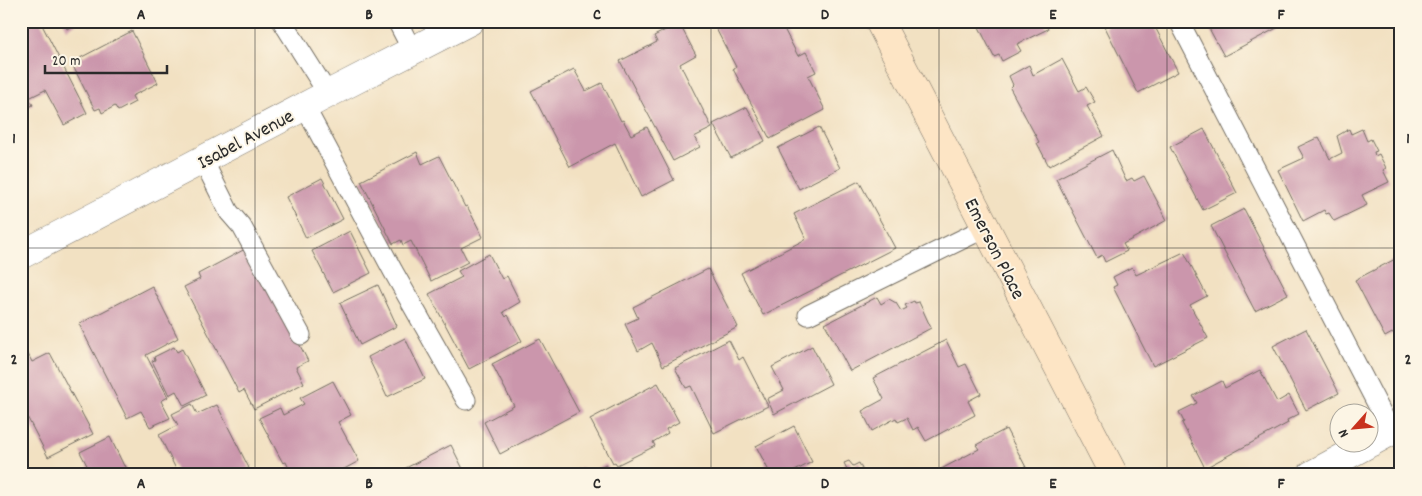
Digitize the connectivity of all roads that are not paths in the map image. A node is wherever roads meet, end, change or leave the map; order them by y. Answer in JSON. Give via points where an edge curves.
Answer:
{"nodes":[{"id":1,"x":282,"y":21,"type":"edge"},
{"id":2,"x":397,"y":21,"type":"edge"},
{"id":3,"x":470,"y":21,"type":"edge"},
{"id":4,"x":879,"y":21,"type":"edge"},
{"id":5,"x":1179,"y":21,"type":"edge"},
{"id":6,"x":412,"y":50,"type":"junction"},
{"id":7,"x":316,"y":100,"type":"junction"},
{"id":8,"x":203,"y":160,"type":"junction"},
{"id":9,"x":985,"y":228,"type":"junction"},
{"id":10,"x":21,"y":255,"type":"edge"},
{"id":11,"x":808,"y":315,"type":"dead end"},
{"id":12,"x":301,"y":336,"type":"dead end"},
{"id":13,"x":466,"y":400,"type":"dead end"},
{"id":14,"x":1382,"y":436,"type":"edge"},
{"id":15,"x":1114,"y":475,"type":"edge"},
{"id":16,"x":1311,"y":475,"type":"edge"}],
"edges":[{"from":1,"to":7,"type":"lane"},
{"from":2,"to":6,"type":"lane"},
{"from":3,"to":6,"type":"street","name":"Isabel Avenue"},
{"from":4,"to":9,"type":"street","name":"Emerson Place"},
{"from":5,"to":14,"type":"lane"},
{"from":6,"to":7,"type":"street","name":"Isabel Avenue"},
{"from":7,"to":8,"type":"street","name":"Isabel Avenue"},
{"from":7,"to":13,"type":"lane","via":[[393,271]]},
{"from":8,"to":10,"type":"street","name":"Isabel Avenue"},
{"from":8,"to":12,"type":"lane","via":[[229,212],[242,227]]},
{"from":9,"to":11,"type":"lane"},
{"from":9,"to":15,"type":"street","name":"Emerson Place"},
{"from":14,"to":16,"type":"street"}]}
